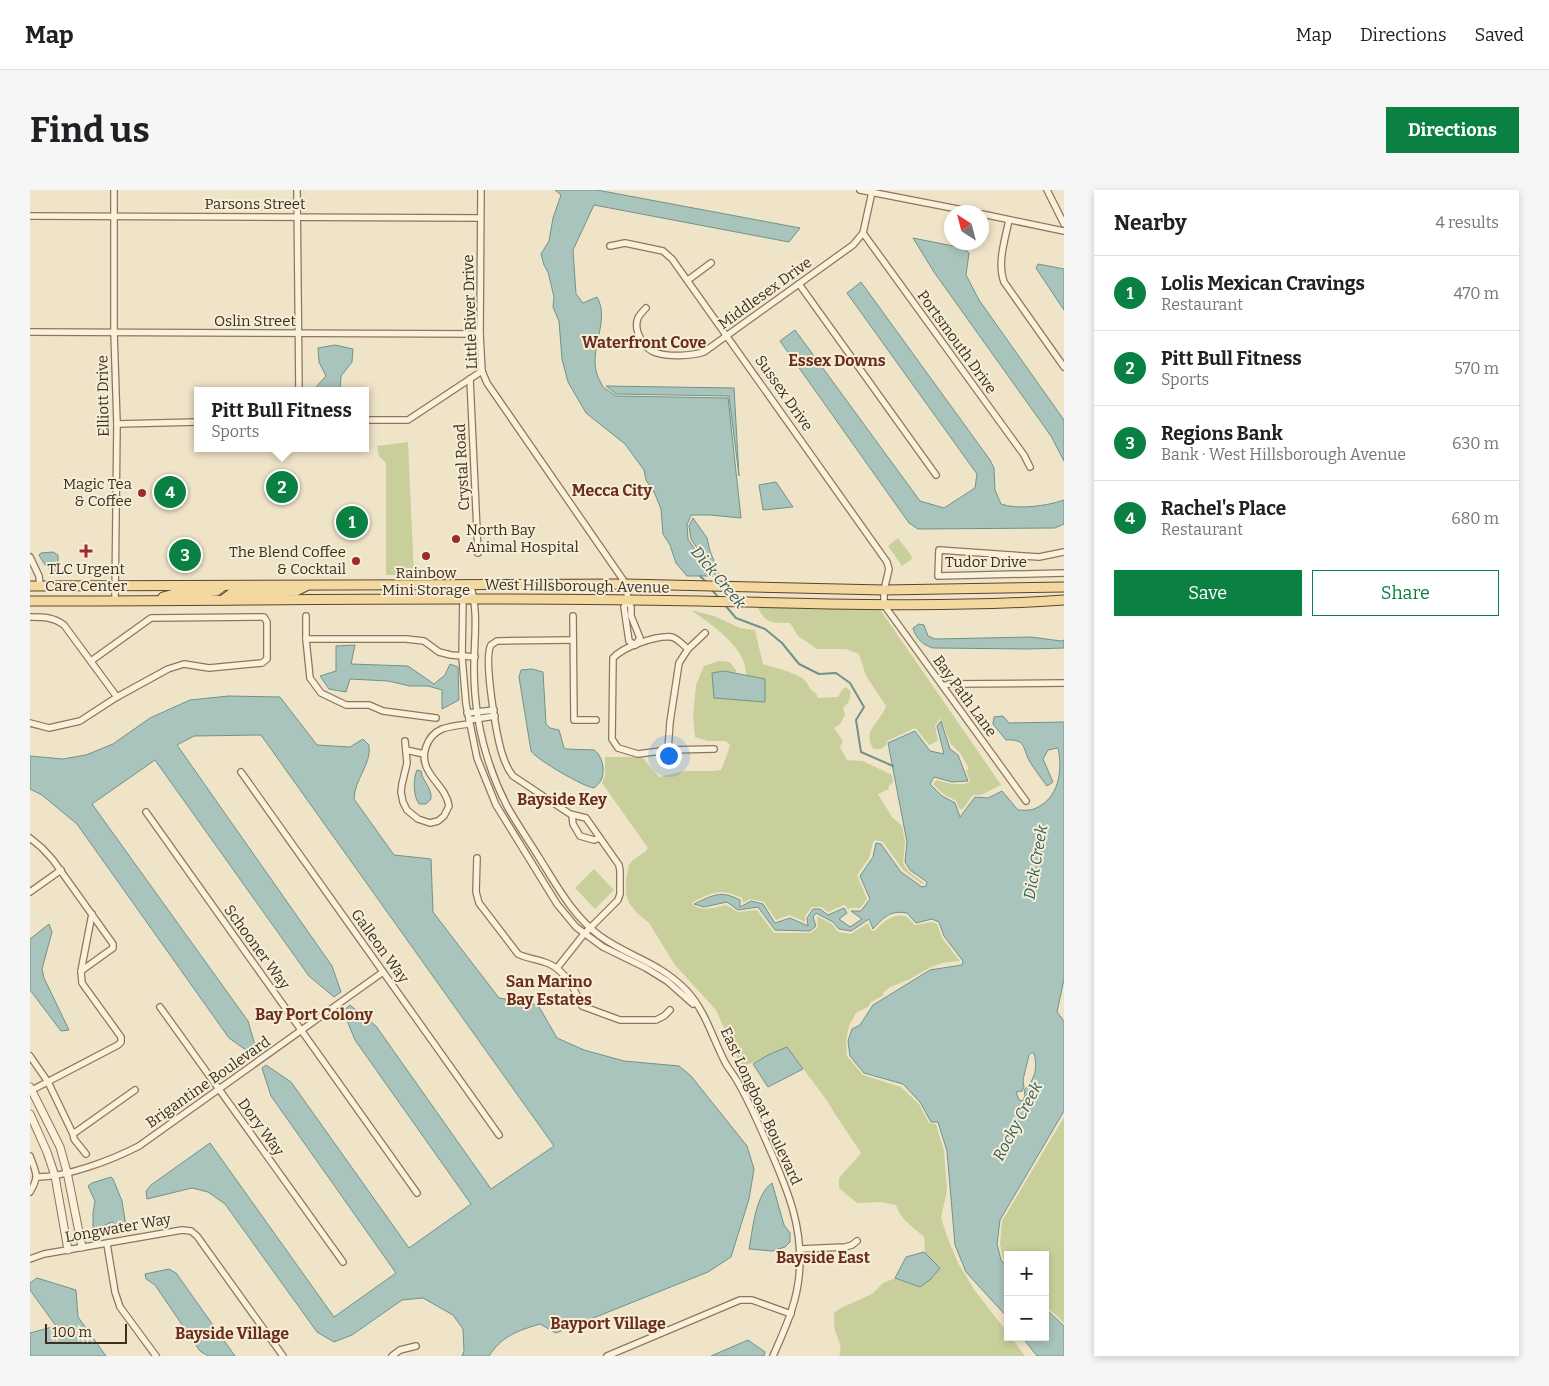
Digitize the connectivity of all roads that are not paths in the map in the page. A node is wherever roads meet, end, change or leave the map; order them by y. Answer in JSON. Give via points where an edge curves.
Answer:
{"nodes":[{"id":1,"x":114,"y":190,"type":"edge"},
{"id":2,"x":297,"y":190,"type":"edge"},
{"id":3,"x":481,"y":190,"type":"edge"},
{"id":4,"x":860,"y":190,"type":"edge"},
{"id":5,"x":1047,"y":190,"type":"edge"},
{"id":6,"x":872,"y":192,"type":"junction"},
{"id":7,"x":944,"y":206,"type":"edge"},
{"id":8,"x":30,"y":216,"type":"edge"},
{"id":9,"x":113,"y":216,"type":"junction"},
{"id":10,"x":989,"y":216,"type":"edge"},
{"id":11,"x":297,"y":217,"type":"junction"},
{"id":12,"x":480,"y":218,"type":"junction"},
{"id":13,"x":1009,"y":220,"type":"junction"},
{"id":14,"x":1064,"y":224,"type":"edge"},
{"id":15,"x":1064,"y":231,"type":"edge"},
{"id":16,"x":863,"y":233,"type":"junction"},
{"id":17,"x":610,"y":246,"type":"dead end"},
{"id":18,"x":710,"y":264,"type":"dead end"},
{"id":19,"x":688,"y":280,"type":"junction"},
{"id":20,"x":799,"y":284,"type":"junction"},
{"id":21,"x":646,"y":308,"type":"dead end"},
{"id":22,"x":30,"y":332,"type":"edge"},
{"id":23,"x":114,"y":332,"type":"junction"},
{"id":24,"x":299,"y":333,"type":"junction"},
{"id":25,"x":480,"y":334,"type":"junction"},
{"id":26,"x":728,"y":335,"type":"junction"},
{"id":27,"x":1064,"y":367,"type":"edge"},
{"id":28,"x":482,"y":371,"type":"junction"},
{"id":29,"x":470,"y":380,"type":"junction"},
{"id":30,"x":298,"y":387,"type":"edge"},
{"id":31,"x":369,"y":420,"type":"edge"},
{"id":32,"x":194,"y":422,"type":"edge"},
{"id":33,"x":117,"y":424,"type":"junction"},
{"id":34,"x":1030,"y":467,"type":"dead end"},
{"id":35,"x":936,"y":475,"type":"dead end"},
{"id":36,"x":1064,"y":552,"type":"edge"},
{"id":37,"x":478,"y":553,"type":"dead end"},
{"id":38,"x":30,"y":558,"type":"edge"},
{"id":39,"x":1064,"y":573,"type":"edge"},
{"id":40,"x":470,"y":584,"type":"junction"},
{"id":41,"x":626,"y":584,"type":"junction"},
{"id":42,"x":223,"y":585,"type":"junction"},
{"id":43,"x":309,"y":585,"type":"junction"},
{"id":44,"x":30,"y":586,"type":"edge"},
{"id":45,"x":40,"y":586,"type":"junction"},
{"id":46,"x":115,"y":586,"type":"junction"},
{"id":47,"x":1064,"y":587,"type":"edge"},
{"id":48,"x":884,"y":590,"type":"junction"},
{"id":49,"x":463,"y":598,"type":"junction"},
{"id":50,"x":475,"y":598,"type":"junction"},
{"id":51,"x":224,"y":600,"type":"junction"},
{"id":52,"x":628,"y":600,"type":"junction"},
{"id":53,"x":1064,"y":600,"type":"edge"},
{"id":54,"x":30,"y":601,"type":"edge"},
{"id":55,"x":115,"y":601,"type":"junction"},
{"id":56,"x":151,"y":601,"type":"junction"},
{"id":57,"x":884,"y":604,"type":"junction"},
{"id":58,"x":306,"y":616,"type":"dead end"},
{"id":59,"x":573,"y":616,"type":"dead end"},
{"id":60,"x":30,"y":618,"type":"edge"},
{"id":61,"x":637,"y":631,"type":"junction"},
{"id":62,"x":628,"y":633,"type":"junction"},
{"id":63,"x":705,"y":633,"type":"dead end"},
{"id":64,"x":306,"y":639,"type":"junction"},
{"id":65,"x":574,"y":640,"type":"junction"},
{"id":66,"x":635,"y":645,"type":"junction"},
{"id":67,"x":688,"y":649,"type":"junction"},
{"id":68,"x":462,"y":657,"type":"junction"},
{"id":69,"x":475,"y":657,"type":"junction"},
{"id":70,"x":91,"y":661,"type":"junction"},
{"id":71,"x":1064,"y":683,"type":"edge"},
{"id":72,"x":943,"y":686,"type":"junction"},
{"id":73,"x":117,"y":697,"type":"junction"},
{"id":74,"x":477,"y":712,"type":"junction"},
{"id":75,"x":467,"y":713,"type":"junction"},
{"id":76,"x":494,"y":713,"type":"junction"},
{"id":77,"x":436,"y":718,"type":"dead end"},
{"id":78,"x":478,"y":719,"type":"junction"},
{"id":79,"x":596,"y":720,"type":"dead end"},
{"id":80,"x":469,"y":722,"type":"junction"},
{"id":81,"x":30,"y":723,"type":"edge"},
{"id":82,"x":405,"y":741,"type":"dead end"},
{"id":83,"x":714,"y":749,"type":"dead end"},
{"id":84,"x":406,"y":750,"type":"junction"},
{"id":85,"x":668,"y":750,"type":"junction"},
{"id":86,"x":424,"y":754,"type":"junction"},
{"id":87,"x":241,"y":772,"type":"dead end"},
{"id":88,"x":1026,"y":801,"type":"dead end"},
{"id":89,"x":146,"y":812,"type":"dead end"},
{"id":90,"x":572,"y":814,"type":"junction"},
{"id":91,"x":30,"y":838,"type":"edge"},
{"id":92,"x":600,"y":838,"type":"junction"},
{"id":93,"x":477,"y":858,"type":"dead end"},
{"id":94,"x":61,"y":870,"type":"junction"},
{"id":95,"x":30,"y":892,"type":"edge"},
{"id":96,"x":92,"y":914,"type":"junction"},
{"id":97,"x":590,"y":928,"type":"junction"},
{"id":98,"x":584,"y":934,"type":"junction"},
{"id":99,"x":557,"y":968,"type":"junction"},
{"id":100,"x":81,"y":971,"type":"junction"},
{"id":101,"x":384,"y":972,"type":"junction"},
{"id":102,"x":160,"y":1007,"type":"dead end"},
{"id":103,"x":670,"y":1010,"type":"dead end"},
{"id":104,"x":702,"y":1014,"type":"junction"},
{"id":105,"x":302,"y":1030,"type":"junction"},
{"id":106,"x":30,"y":1056,"type":"edge"},
{"id":107,"x":48,"y":1082,"type":"junction"},
{"id":108,"x":31,"y":1089,"type":"edge"},
{"id":109,"x":219,"y":1089,"type":"junction"},
{"id":110,"x":135,"y":1090,"type":"dead end"},
{"id":111,"x":30,"y":1114,"type":"edge"},
{"id":112,"x":73,"y":1134,"type":"junction"},
{"id":113,"x":499,"y":1135,"type":"dead end"},
{"id":114,"x":86,"y":1154,"type":"dead end"},
{"id":115,"x":30,"y":1156,"type":"edge"},
{"id":116,"x":67,"y":1172,"type":"junction"},
{"id":117,"x":55,"y":1176,"type":"junction"},
{"id":118,"x":37,"y":1177,"type":"junction"},
{"id":119,"x":30,"y":1192,"type":"edge"},
{"id":120,"x":417,"y":1193,"type":"dead end"},
{"id":121,"x":857,"y":1241,"type":"dead end"},
{"id":122,"x":106,"y":1244,"type":"junction"},
{"id":123,"x":82,"y":1247,"type":"junction"},
{"id":124,"x":800,"y":1249,"type":"junction"},
{"id":125,"x":68,"y":1250,"type":"junction"},
{"id":126,"x":30,"y":1259,"type":"edge"},
{"id":127,"x":342,"y":1262,"type":"dead end"},
{"id":128,"x":791,"y":1314,"type":"junction"},
{"id":129,"x":416,"y":1346,"type":"dead end"},
{"id":130,"x":156,"y":1356,"type":"edge"},
{"id":131,"x":283,"y":1356,"type":"edge"},
{"id":132,"x":392,"y":1356,"type":"edge"},
{"id":133,"x":607,"y":1356,"type":"edge"},
{"id":134,"x":774,"y":1356,"type":"edge"}],
"edges":[{"from":1,"to":9,"type":"street","name":"Elliott Drive"},
{"from":2,"to":11,"type":"street"},
{"from":3,"to":12,"type":"street","name":"Little River Drive"},
{"from":4,"to":6,"type":"street"},
{"from":5,"to":14,"type":"street"},
{"from":6,"to":7,"type":"street"},
{"from":6,"to":16,"type":"street"},
{"from":8,"to":9,"type":"street","name":"Parsons Street"},
{"from":9,"to":11,"type":"street","name":"Parsons Street"},
{"from":9,"to":23,"type":"street","name":"Elliott Drive"},
{"from":10,"to":13,"type":"street"},
{"from":11,"to":12,"type":"street","name":"Parsons Street"},
{"from":11,"to":24,"type":"street"},
{"from":12,"to":25,"type":"street","name":"Little River Drive"},
{"from":13,"to":15,"type":"street"},
{"from":13,"to":27,"type":"street","via":[[1001,263],[1004,282]]},
{"from":16,"to":20,"type":"street","name":"Middlesex Drive","via":[[853,245]]},
{"from":16,"to":34,"type":"street","name":"Portsmouth Drive"},
{"from":17,"to":19,"type":"street","name":"Sussex Drive","via":[[625,243],[663,252]]},
{"from":18,"to":19,"type":"street"},
{"from":19,"to":26,"type":"street","name":"Sussex Drive"},
{"from":20,"to":26,"type":"street","name":"Middlesex Drive"},
{"from":20,"to":35,"type":"street"},
{"from":21,"to":26,"type":"street","name":"Middlesex Drive","via":[[638,318],[638,330],[641,340],[657,353],[690,356],[704,352]]},
{"from":22,"to":23,"type":"street","name":"Oslin Street"},
{"from":23,"to":24,"type":"street","name":"Oslin Street"},
{"from":23,"to":33,"type":"street","name":"Elliott Drive"},
{"from":24,"to":25,"type":"street","name":"Oslin Street"},
{"from":24,"to":30,"type":"street"},
{"from":25,"to":28,"type":"street","name":"Little River Drive"},
{"from":26,"to":48,"type":"street","name":"Sussex Drive","via":[[888,562]]},
{"from":28,"to":29,"type":"street"},
{"from":28,"to":41,"type":"street","name":"Little River Drive"},
{"from":29,"to":31,"type":"street","via":[[408,420]]},
{"from":29,"to":37,"type":"street","name":"Crystal Road"},
{"from":32,"to":33,"type":"street"},
{"from":33,"to":46,"type":"street","name":"Elliott Drive"},
{"from":36,"to":39,"type":"street","name":"Tudor Drive","via":[[1039,557],[939,550],[938,576]]},
{"from":38,"to":45,"type":"street"},
{"from":40,"to":41,"type":"main road","name":"West Hillsborough Avenue"},
{"from":40,"to":43,"type":"main road","name":"West Hillsborough Avenue"},
{"from":40,"to":49,"type":"street","name":"East Longboat Boulevard"},
{"from":40,"to":50,"type":"street","name":"East Longboat Boulevard"},
{"from":41,"to":48,"type":"main road","name":"West Hillsborough Avenue"},
{"from":41,"to":52,"type":"street","name":"Little River Drive"},
{"from":42,"to":43,"type":"main road","name":"West Hillsborough Avenue"},
{"from":42,"to":46,"type":"main road","name":"West Hillsborough Avenue"},
{"from":42,"to":56,"type":"main road","via":[[216,591],[174,594]]},
{"from":43,"to":51,"type":"main road","via":[[296,591],[232,593]]},
{"from":44,"to":45,"type":"main road","name":"West Hillsborough Avenue"},
{"from":45,"to":46,"type":"main road","name":"West Hillsborough Avenue"},
{"from":46,"to":55,"type":"street","name":"Elliott Drive"},
{"from":47,"to":48,"type":"main road","name":"West Hillsborough Avenue"},
{"from":48,"to":57,"type":"street","name":"Sussex Drive"},
{"from":49,"to":50,"type":"main road","name":"West Hillsborough Avenue"},
{"from":49,"to":51,"type":"main road","name":"West Hillsborough Avenue"},
{"from":49,"to":68,"type":"street","name":"East Longboat Boulevard"},
{"from":50,"to":52,"type":"main road","name":"West Hillsborough Avenue"},
{"from":50,"to":69,"type":"street","name":"East Longboat Boulevard"},
{"from":51,"to":56,"type":"main road","name":"West Hillsborough Avenue"},
{"from":52,"to":57,"type":"main road","name":"West Hillsborough Avenue"},
{"from":52,"to":61,"type":"street"},
{"from":52,"to":62,"type":"street","via":[[624,607]]},
{"from":53,"to":57,"type":"main road","name":"West Hillsborough Avenue"},
{"from":54,"to":55,"type":"main road","name":"West Hillsborough Avenue"},
{"from":55,"to":56,"type":"main road","name":"West Hillsborough Avenue"},
{"from":57,"to":72,"type":"street","name":"Bay Path Lane"},
{"from":58,"to":64,"type":"street"},
{"from":59,"to":65,"type":"street"},
{"from":60,"to":70,"type":"street","via":[[56,619]]},
{"from":61,"to":62,"type":"street"},
{"from":61,"to":66,"type":"street","via":[[640,638]]},
{"from":62,"to":66,"type":"street","via":[[629,641]]},
{"from":63,"to":67,"type":"street"},
{"from":64,"to":68,"type":"street","via":[[424,641],[438,652]]},
{"from":64,"to":77,"type":"street","via":[[310,678],[321,693],[346,705],[369,705],[383,711]]},
{"from":65,"to":76,"type":"street","via":[[493,643],[488,652],[488,671]]},
{"from":65,"to":79,"type":"street","via":[[574,720]]},
{"from":66,"to":67,"type":"street","via":[[658,637],[671,637]]},
{"from":66,"to":85,"type":"street","via":[[613,658],[612,739],[618,748],[638,754]]},
{"from":67,"to":85,"type":"street","via":[[679,663]]},
{"from":68,"to":69,"type":"street"},
{"from":68,"to":75,"type":"street","name":"East Longboat Boulevard"},
{"from":69,"to":74,"type":"street","name":"East Longboat Boulevard"},
{"from":70,"to":73,"type":"street"},
{"from":70,"to":73,"type":"street","via":[[151,618],[264,617],[267,622],[267,659],[262,662],[209,668],[184,664],[168,668]]},
{"from":71,"to":72,"type":"street"},
{"from":72,"to":88,"type":"street","name":"Bay Path Lane"},
{"from":73,"to":81,"type":"street","via":[[80,722],[49,728]]},
{"from":74,"to":75,"type":"street"},
{"from":74,"to":76,"type":"street"},
{"from":74,"to":78,"type":"street","name":"East Longboat Boulevard"},
{"from":75,"to":80,"type":"street","name":"East Longboat Boulevard"},
{"from":76,"to":78,"type":"street"},
{"from":76,"to":90,"type":"street","via":[[501,751],[510,772]]},
{"from":78,"to":80,"type":"street"},
{"from":78,"to":97,"type":"street","name":"East Longboat Boulevard","via":[[488,760],[508,806],[566,901]]},
{"from":80,"to":86,"type":"street","via":[[437,732],[429,740]]},
{"from":80,"to":98,"type":"street","name":"East Longboat Boulevard","via":[[481,770],[503,818],[557,904]]},
{"from":82,"to":84,"type":"street"},
{"from":83,"to":85,"type":"street"},
{"from":84,"to":86,"type":"street"},
{"from":84,"to":86,"type":"street","via":[[407,763],[401,788],[403,802],[414,817],[430,823],[444,816],[449,806],[445,794],[426,768]]},
{"from":87,"to":101,"type":"street","name":"Galleon Way"},
{"from":89,"to":105,"type":"street","name":"Schooner Way"},
{"from":90,"to":92,"type":"street","via":[[586,818]]},
{"from":90,"to":92,"type":"street","via":[[572,822],[580,836],[594,840]]},
{"from":91,"to":94,"type":"street"},
{"from":92,"to":97,"type":"street","via":[[620,868],[620,891],[618,900]]},
{"from":93,"to":99,"type":"street","via":[[476,892],[480,903],[518,954]]},
{"from":94,"to":95,"type":"street"},
{"from":94,"to":96,"type":"street"},
{"from":96,"to":100,"type":"street"},
{"from":96,"to":100,"type":"street","via":[[112,941],[113,948]]},
{"from":97,"to":98,"type":"street"},
{"from":97,"to":104,"type":"street","name":"East Longboat Boulevard","via":[[670,976],[692,997]]},
{"from":98,"to":99,"type":"street"},
{"from":98,"to":104,"type":"street","name":"East Longboat Boulevard","via":[[667,981]]},
{"from":99,"to":103,"type":"street","via":[[575,990],[582,1006],[620,1020],[656,1020]]},
{"from":100,"to":107,"type":"street","via":[[82,983],[121,1037],[121,1042]]},
{"from":101,"to":105,"type":"street","name":"Brigantine Boulevard"},
{"from":101,"to":113,"type":"street","name":"Galleon Way"},
{"from":102,"to":109,"type":"street","name":"Dory Way"},
{"from":104,"to":124,"type":"street","name":"East Longboat Boulevard","via":[[787,1186],[796,1216]]},
{"from":105,"to":109,"type":"street","name":"Brigantine Boulevard"},
{"from":105,"to":120,"type":"street","name":"Schooner Way"},
{"from":106,"to":107,"type":"street"},
{"from":107,"to":108,"type":"street"},
{"from":107,"to":112,"type":"street"},
{"from":108,"to":116,"type":"street","via":[[60,1147]]},
{"from":109,"to":116,"type":"street","name":"Brigantine Boulevard","via":[[139,1146],[118,1157]]},
{"from":109,"to":127,"type":"street","name":"Dory Way"},
{"from":110,"to":112,"type":"street"},
{"from":111,"to":117,"type":"street"},
{"from":112,"to":114,"type":"street"},
{"from":115,"to":118,"type":"street"},
{"from":116,"to":117,"type":"street","name":"Brigantine Boulevard"},
{"from":116,"to":123,"type":"street"},
{"from":117,"to":118,"type":"street","name":"Brigantine Boulevard"},
{"from":117,"to":125,"type":"street"},
{"from":118,"to":119,"type":"street"},
{"from":121,"to":124,"type":"street","via":[[845,1247]]},
{"from":122,"to":123,"type":"street","name":"Longwater Way"},
{"from":122,"to":130,"type":"street","via":[[120,1307]]},
{"from":122,"to":131,"type":"street","name":"Longwater Way","via":[[182,1230],[195,1233]]},
{"from":123,"to":125,"type":"street","name":"Longwater Way"},
{"from":124,"to":128,"type":"street","name":"East Longboat Boulevard","via":[[798,1283]]},
{"from":125,"to":126,"type":"street","name":"Longwater Way"},
{"from":128,"to":133,"type":"street","via":[[752,1300],[740,1300]]},
{"from":128,"to":134,"type":"street","name":"East Longboat Boulevard"},
{"from":129,"to":132,"type":"street"}]}
